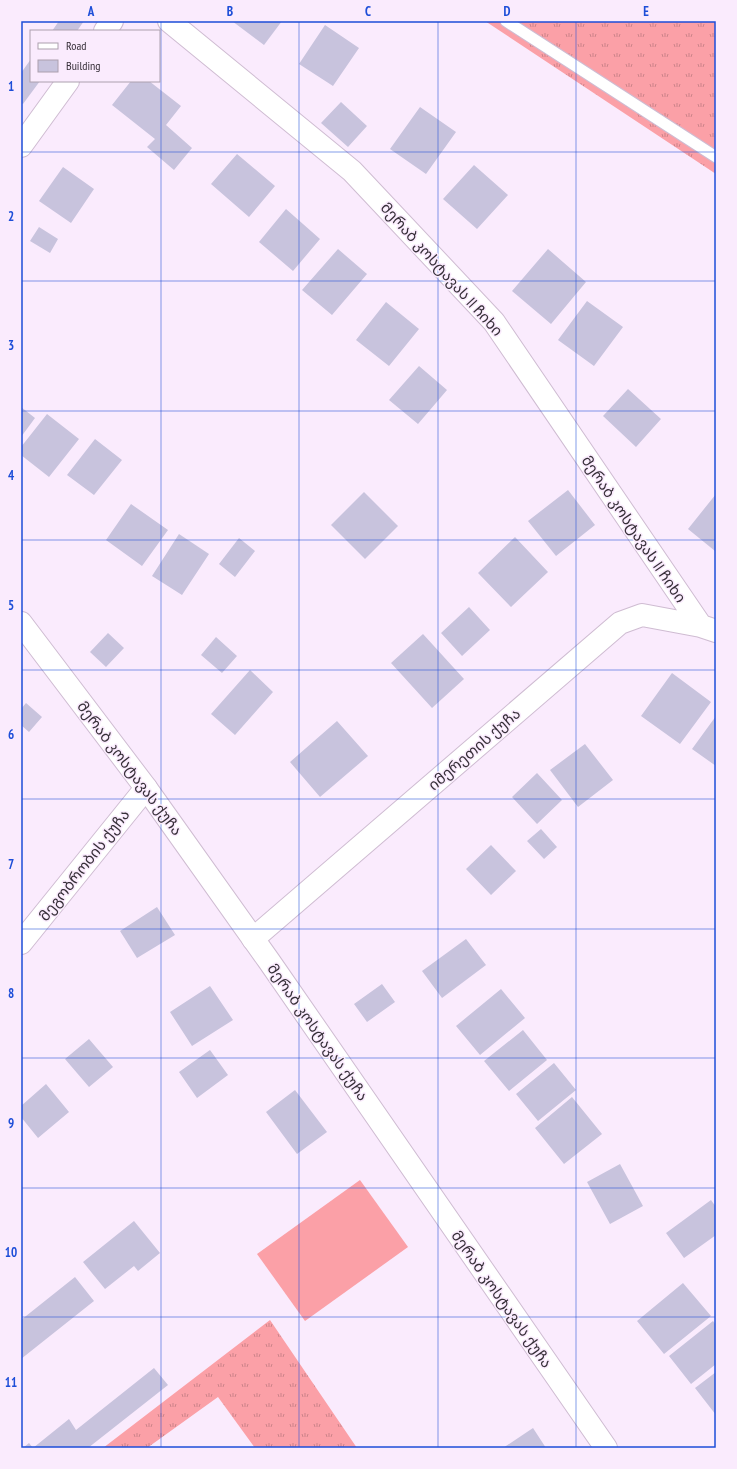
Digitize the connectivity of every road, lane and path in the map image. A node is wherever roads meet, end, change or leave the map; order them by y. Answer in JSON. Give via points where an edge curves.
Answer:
{"nodes":[{"id":1,"x":112,"y":21,"type":"edge"},
{"id":2,"x":169,"y":21,"type":"edge"},
{"id":3,"x":506,"y":21,"type":"edge"},
{"id":4,"x":106,"y":30,"type":"edge"},
{"id":5,"x":67,"y":82,"type":"edge"},
{"id":6,"x":21,"y":146,"type":"edge"},
{"id":7,"x":716,"y":157,"type":"edge"},
{"id":8,"x":21,"y":623,"type":"edge"},
{"id":9,"x":708,"y":629,"type":"edge"},
{"id":10,"x":146,"y":788,"type":"junction"},
{"id":11,"x":253,"y":939,"type":"junction"},
{"id":12,"x":21,"y":943,"type":"edge"},
{"id":13,"x":606,"y":1448,"type":"edge"}],
"edges":[{"from":1,"to":4,"type":"street"},
{"from":2,"to":9,"type":"street","name":"მერაბ კოსტავას II ჩიხი","via":[[352,171],[494,322]]},
{"from":3,"to":7,"type":"lane"},
{"from":5,"to":6,"type":"street"},
{"from":8,"to":10,"type":"street","name":"მერაბ კოსტავას ქუჩა"},
{"from":9,"to":11,"type":"street","name":"იმერეთის ქუჩა","via":[[642,615],[620,624]]},
{"from":10,"to":11,"type":"street","name":"მერაბ კოსტავას ქუჩა"},
{"from":10,"to":12,"type":"street","name":"მეგობრობის ქუჩა"},
{"from":11,"to":13,"type":"street","name":"მერაბ კოსტავას ქუჩა"}]}
